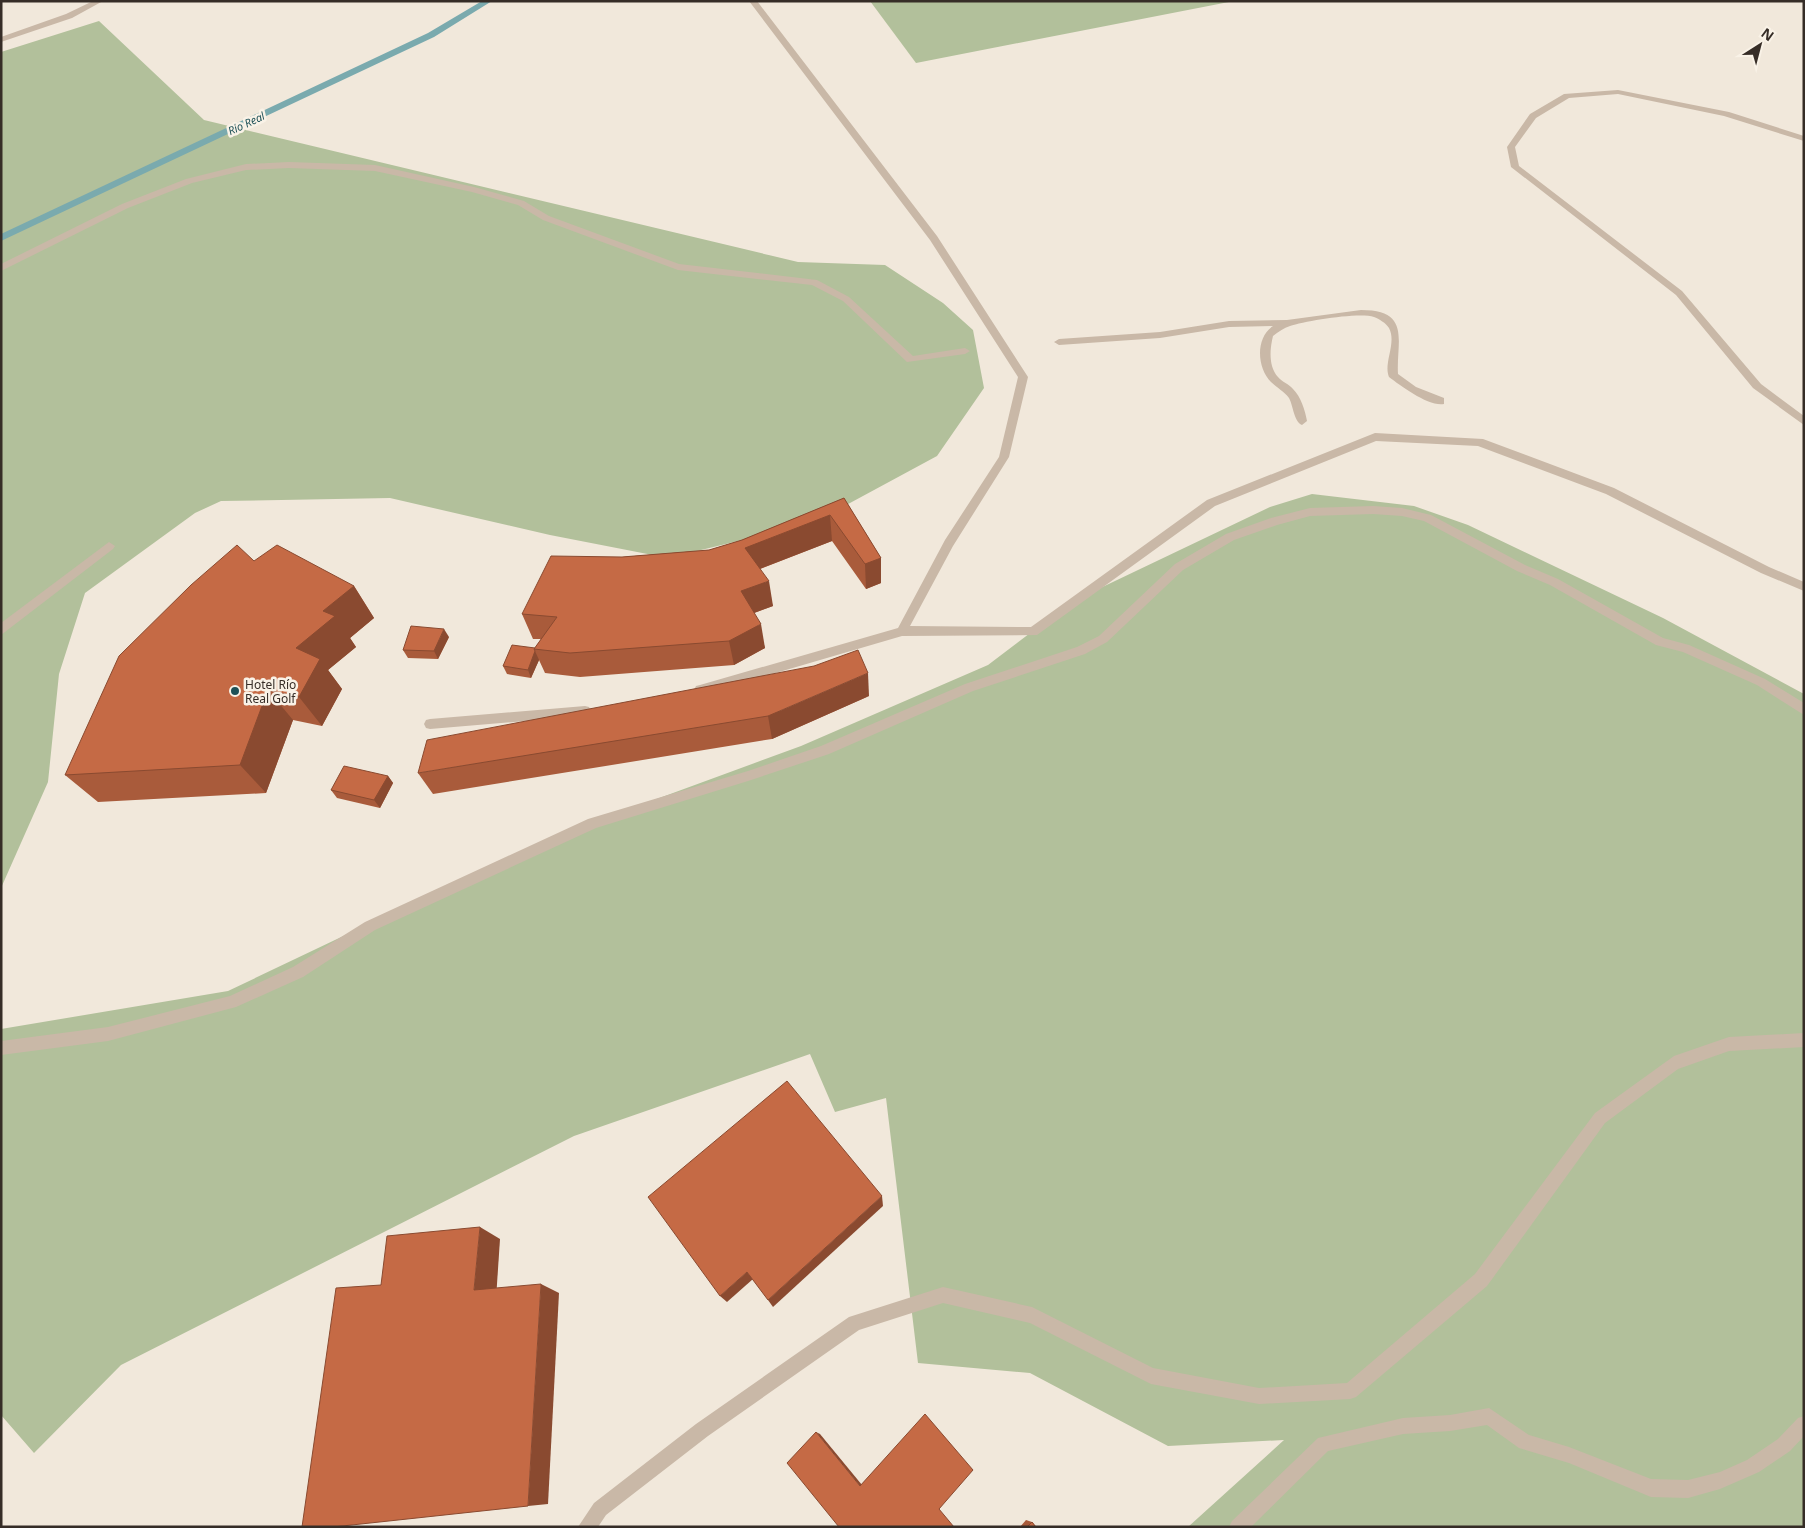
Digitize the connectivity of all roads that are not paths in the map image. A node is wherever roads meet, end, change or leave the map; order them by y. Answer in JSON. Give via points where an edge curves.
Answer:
{"nodes":[{"id":1,"x":99,"y":1,"type":"edge"},
{"id":2,"x":753,"y":1,"type":"edge"},
{"id":3,"x":1,"y":40,"type":"edge"},
{"id":4,"x":1804,"y":139,"type":"edge"},
{"id":5,"x":1,"y":268,"type":"edge"},
{"id":6,"x":1290,"y":323,"type":"junction"},
{"id":7,"x":1059,"y":342,"type":"dead end"},
{"id":8,"x":965,"y":351,"type":"dead end"},
{"id":9,"x":1440,"y":401,"type":"dead end"},
{"id":10,"x":1302,"y":421,"type":"dead end"},
{"id":11,"x":1804,"y":421,"type":"edge"},
{"id":12,"x":109,"y":546,"type":"dead end"},
{"id":13,"x":1804,"y":587,"type":"edge"},
{"id":14,"x":1,"y":630,"type":"edge"},
{"id":15,"x":902,"y":631,"type":"junction"},
{"id":16,"x":689,"y":693,"type":"edge"},
{"id":17,"x":1804,"y":710,"type":"edge"},
{"id":18,"x":593,"y":711,"type":"edge"},
{"id":19,"x":430,"y":724,"type":"dead end"},
{"id":20,"x":1804,"y":1040,"type":"edge"},
{"id":21,"x":1,"y":1048,"type":"edge"},
{"id":22,"x":1804,"y":1424,"type":"edge"},
{"id":23,"x":587,"y":1527,"type":"edge"},
{"id":24,"x":1238,"y":1527,"type":"edge"}],
"edges":[{"from":1,"to":3,"type":"street","via":[[70,16]]},
{"from":2,"to":15,"type":"street","via":[[934,238],[1023,377],[1004,457],[949,543]]},
{"from":4,"to":11,"type":"street","via":[[1726,114],[1618,92],[1567,96],[1533,116],[1511,147],[1515,167],[1678,293],[1757,386]]},
{"from":5,"to":8,"type":"street","via":[[125,206],[189,180],[246,167],[375,168],[521,203],[546,218],[678,266],[814,282],[846,299],[911,360]]},
{"from":6,"to":7,"type":"street","via":[[1229,324],[1160,335]]},
{"from":6,"to":9,"type":"street","via":[[1371,312],[1378,315],[1394,330],[1393,375],[1412,389]]},
{"from":6,"to":10,"type":"street","via":[[1269,334],[1265,354],[1269,370],[1290,392]]},
{"from":12,"to":14,"type":"street"},
{"from":13,"to":15,"type":"street","via":[[1610,491],[1479,442],[1375,437],[1211,503],[1033,632]]},
{"from":15,"to":16,"type":"street"},
{"from":17,"to":21,"type":"street","via":[[1761,682],[1685,648],[1660,642],[1554,582],[1427,518],[1373,510],[1310,512],[1230,536],[1179,567],[1103,639],[1081,651],[969,687],[825,750],[593,823],[370,926],[298,972],[231,1002],[108,1034]]},
{"from":18,"to":19,"type":"street"},
{"from":20,"to":23,"type":"street","via":[[1729,1044],[1674,1064],[1600,1118],[1481,1280],[1350,1391],[1259,1396],[1151,1376],[1032,1316],[943,1295],[855,1323],[702,1430],[600,1509]]},
{"from":22,"to":24,"type":"street","via":[[1784,1445],[1752,1466],[1688,1489],[1651,1488],[1525,1442],[1489,1416],[1403,1426],[1324,1444]]}]}
